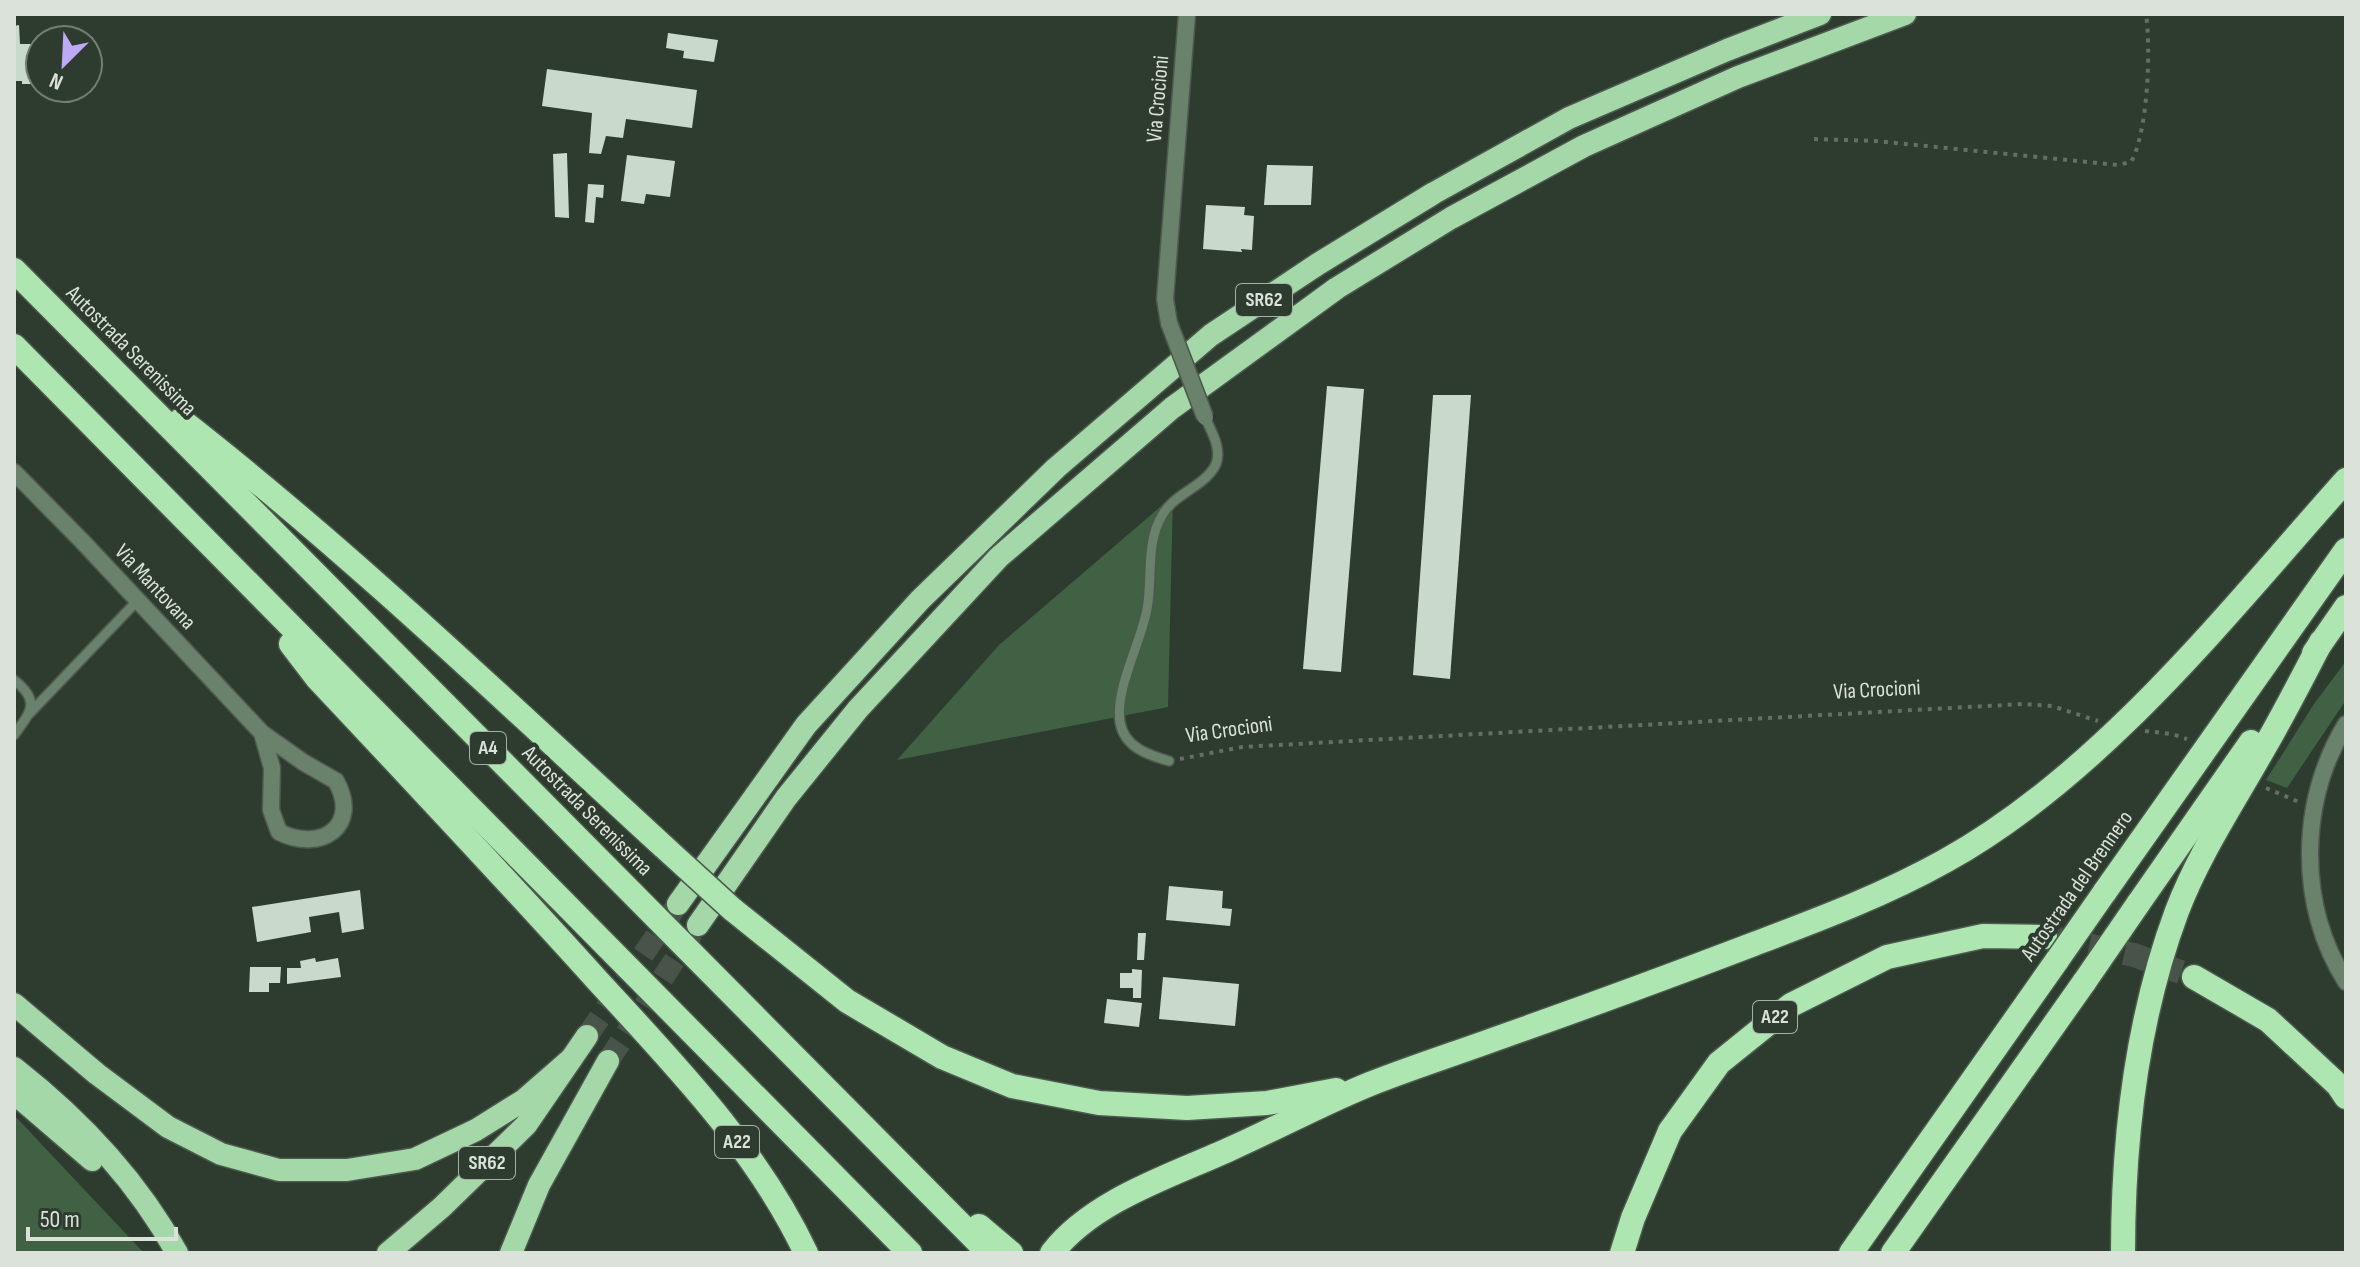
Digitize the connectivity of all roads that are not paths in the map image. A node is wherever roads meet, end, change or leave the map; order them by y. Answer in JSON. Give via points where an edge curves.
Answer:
{"nodes":[{"id":1,"x":1187,"y":14,"type":"edge"},
{"id":2,"x":1820,"y":14,"type":"edge"},
{"id":3,"x":1905,"y":14,"type":"edge"},
{"id":4,"x":14,"y":270,"type":"edge"},
{"id":5,"x":14,"y":346,"type":"edge"},
{"id":6,"x":104,"y":361,"type":"junction"},
{"id":7,"x":1205,"y":417,"type":"joint"},
{"id":8,"x":14,"y":472,"type":"edge"},
{"id":9,"x":2346,"y":480,"type":"edge"},
{"id":10,"x":2346,"y":550,"type":"edge"},
{"id":11,"x":228,"y":563,"type":"junction"},
{"id":12,"x":138,"y":600,"type":"junction"},
{"id":13,"x":2346,"y":607,"type":"edge"},
{"id":14,"x":2321,"y":642,"type":"junction"},
{"id":15,"x":14,"y":680,"type":"edge"},
{"id":16,"x":29,"y":714,"type":"junction"},
{"id":17,"x":2346,"y":724,"type":"edge"},
{"id":18,"x":262,"y":733,"type":"junction"},
{"id":19,"x":14,"y":735,"type":"edge"},
{"id":20,"x":1169,"y":761,"type":"road end"},
{"id":21,"x":678,"y":904,"type":"tunnel mouth"},
{"id":22,"x":698,"y":925,"type":"tunnel mouth"},
{"id":23,"x":2045,"y":937,"type":"tunnel mouth"},
{"id":24,"x":2194,"y":977,"type":"tunnel mouth"},
{"id":25,"x":2346,"y":982,"type":"edge"},
{"id":26,"x":14,"y":1004,"type":"edge"},
{"id":27,"x":587,"y":1036,"type":"tunnel mouth"},
{"id":28,"x":657,"y":1045,"type":"joint"},
{"id":29,"x":571,"y":1059,"type":"junction"},
{"id":30,"x":608,"y":1061,"type":"tunnel mouth"},
{"id":31,"x":14,"y":1068,"type":"edge"},
{"id":32,"x":1369,"y":1084,"type":"junction"},
{"id":33,"x":14,"y":1093,"type":"edge"},
{"id":34,"x":2346,"y":1097,"type":"edge"},
{"id":35,"x":872,"y":1135,"type":"junction"},
{"id":36,"x":1057,"y":1247,"type":"edge"},
{"id":37,"x":176,"y":1253,"type":"edge"},
{"id":38,"x":388,"y":1253,"type":"edge"},
{"id":39,"x":511,"y":1253,"type":"edge"},
{"id":40,"x":806,"y":1253,"type":"edge"},
{"id":41,"x":910,"y":1253,"type":"edge"},
{"id":42,"x":989,"y":1253,"type":"edge"},
{"id":43,"x":1011,"y":1253,"type":"edge"},
{"id":44,"x":1622,"y":1253,"type":"edge"},
{"id":45,"x":1851,"y":1253,"type":"edge"},
{"id":46,"x":1893,"y":1253,"type":"edge"},
{"id":47,"x":2123,"y":1253,"type":"edge"}],
"edges":[{"from":1,"to":7,"type":"street","name":"Via Crocioni","bridge":true,"via":[[1165,299]]},
{"from":2,"to":21,"type":"highway","number":"SR62","via":[[1569,118],[1421,200],[1211,335],[1056,468],[920,600],[806,725]]},
{"from":3,"to":22,"type":"highway","number":"SR62","via":[[1738,77],[1584,146],[1337,288],[1172,408],[999,557],[840,731],[786,798]]},
{"from":4,"to":6,"type":"highway","name":"Autostrada Serenissima","number":"A4"},
{"from":5,"to":11,"type":"highway","number":"A4"},
{"from":6,"to":32,"type":"highway","bridge":true,"via":[[264,485],[732,909],[847,1001],[942,1057],[1012,1086],[1099,1103],[1187,1108],[1267,1103]]},
{"from":6,"to":35,"type":"highway","name":"Autostrada Serenissima","number":"A4"},
{"from":7,"to":20,"type":"lane","name":"Via Crocioni","via":[[1219,452],[1215,466],[1172,502],[1153,536],[1148,608],[1120,699],[1126,738],[1135,749]]},
{"from":8,"to":12,"type":"street","name":"Via Mantovana"},
{"from":9,"to":32,"type":"highway","via":[[2156,692],[2049,791],[1996,830],[1852,907]]},
{"from":10,"to":45,"type":"highway","name":"Autostrada del Brennero","bridge":true},
{"from":11,"to":28,"type":"highway","number":"A4","via":[[317,678]]},
{"from":11,"to":41,"type":"highway","number":"A4"},
{"from":12,"to":16,"type":"lane"},
{"from":12,"to":18,"type":"street","name":"Via Mantovana"},
{"from":13,"to":14,"type":"highway"},
{"from":14,"to":46,"type":"highway","bridge":true},
{"from":14,"to":47,"type":"highway","via":[[2178,909],[2157,974],[2134,1093]]},
{"from":15,"to":16,"type":"lane","via":[[28,691]]},
{"from":16,"to":19,"type":"lane"},
{"from":17,"to":25,"type":"street","via":[[2333,745],[2309,844],[2323,934]]},
{"from":18,"to":18,"type":"street","name":"Via Mantovana","via":[[272,768],[271,810],[279,832],[302,840],[333,832],[345,806],[336,781]]},
{"from":23,"to":44,"type":"highway","number":"A22","via":[[1983,936],[1887,957],[1791,1005],[1719,1063],[1670,1131]]},
{"from":24,"to":34,"type":"highway","via":[[2268,1020]]},
{"from":26,"to":29,"type":"highway","via":[[168,1127],[221,1154],[279,1170],[347,1170],[415,1159],[524,1100]]},
{"from":27,"to":29,"type":"highway","number":"SR62"},
{"from":28,"to":40,"type":"highway","number":"A22","via":[[745,1153]]},
{"from":29,"to":38,"type":"highway","number":"SR62","via":[[526,1125]]},
{"from":30,"to":39,"type":"highway","number":"SR62","via":[[539,1185]]},
{"from":31,"to":37,"type":"highway","via":[[127,1177],[156,1214]]},
{"from":32,"to":36,"type":"highway","via":[[1152,1182],[1107,1207]]},
{"from":33,"to":37,"type":"highway","via":[[80,1148]]},
{"from":35,"to":42,"type":"highway","name":"Autostrada Serenissima","number":"A4"},
{"from":35,"to":43,"type":"highway"}]}
